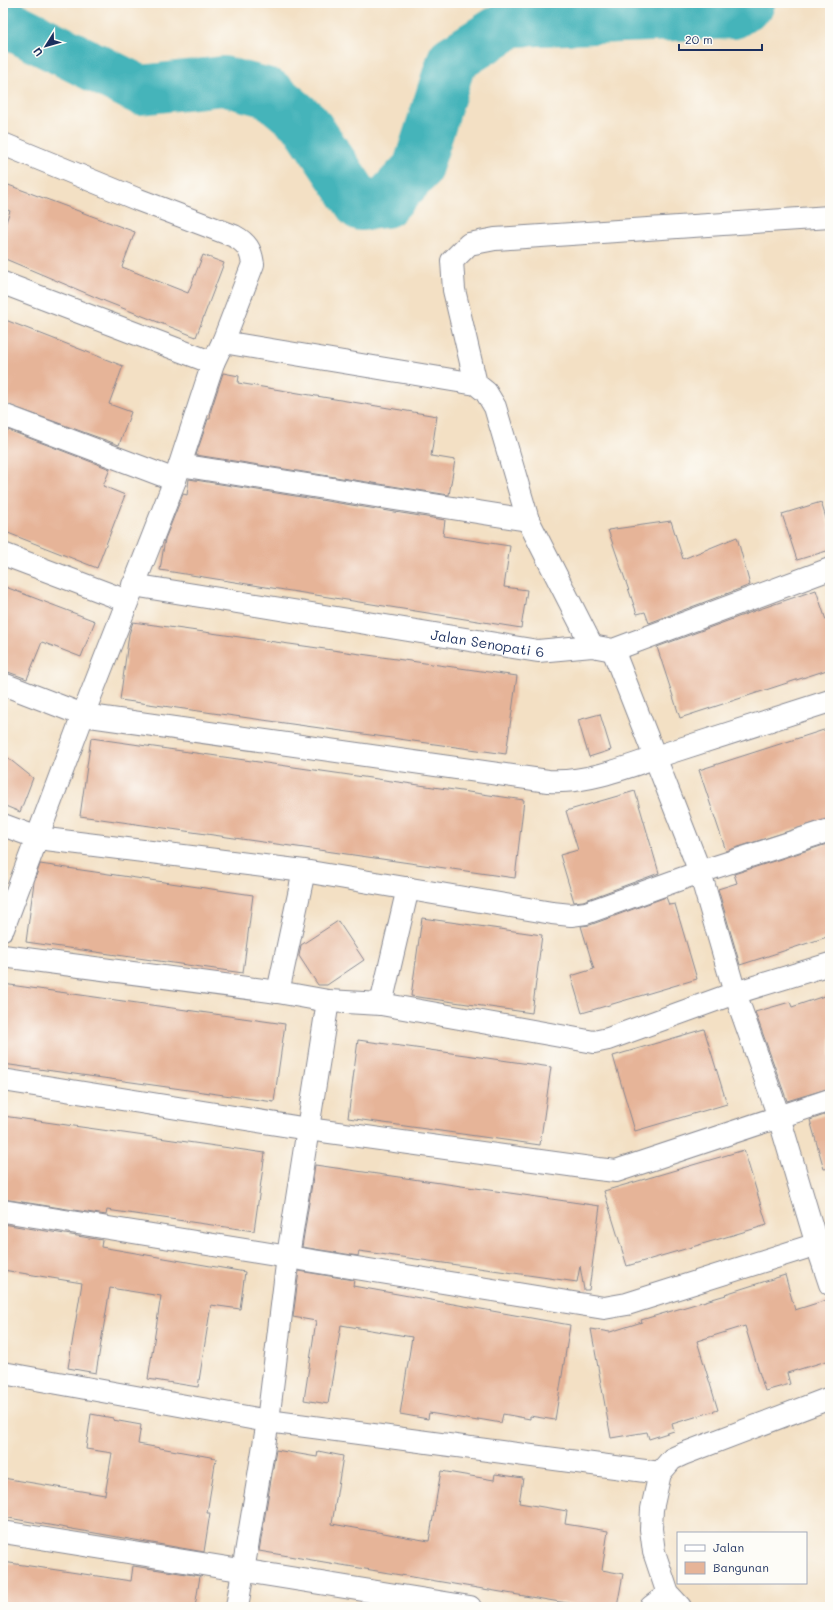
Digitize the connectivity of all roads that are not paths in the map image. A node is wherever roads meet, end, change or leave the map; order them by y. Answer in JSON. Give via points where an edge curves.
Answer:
{"nodes":[{"id":1,"x":3,"y":144,"type":"edge"},
{"id":2,"x":830,"y":217,"type":"edge"},
{"id":3,"x":3,"y":283,"type":"edge"},
{"id":4,"x":223,"y":342,"type":"junction"},
{"id":5,"x":213,"y":363,"type":"junction"},
{"id":6,"x":476,"y":384,"type":"junction"},
{"id":7,"x":3,"y":415,"type":"edge"},
{"id":8,"x":178,"y":472,"type":"junction"},
{"id":9,"x":528,"y":520,"type":"junction"},
{"id":10,"x":3,"y":554,"type":"edge"},
{"id":11,"x":830,"y":569,"type":"edge"},
{"id":12,"x":130,"y":593,"type":"junction"},
{"id":13,"x":592,"y":646,"type":"junction"},
{"id":14,"x":614,"y":650,"type":"junction"},
{"id":15,"x":3,"y":684,"type":"edge"},
{"id":16,"x":830,"y":701,"type":"edge"},
{"id":17,"x":83,"y":715,"type":"junction"},
{"id":18,"x":656,"y":757,"type":"junction"},
{"id":19,"x":3,"y":825,"type":"edge"},
{"id":20,"x":830,"y":830,"type":"edge"},
{"id":21,"x":38,"y":838,"type":"junction"},
{"id":22,"x":304,"y":871,"type":"junction"},
{"id":23,"x":700,"y":872,"type":"junction"},
{"id":24,"x":408,"y":888,"type":"junction"},
{"id":25,"x":3,"y":929,"type":"edge"},
{"id":26,"x":3,"y":956,"type":"edge"},
{"id":27,"x":830,"y":964,"type":"edge"},
{"id":28,"x":278,"y":992,"type":"junction"},
{"id":29,"x":735,"y":993,"type":"junction"},
{"id":30,"x":328,"y":1001,"type":"junction"},
{"id":31,"x":381,"y":1004,"type":"junction"},
{"id":32,"x":3,"y":1080,"type":"edge"},
{"id":33,"x":830,"y":1100,"type":"edge"},
{"id":34,"x":780,"y":1117,"type":"junction"},
{"id":35,"x":308,"y":1129,"type":"junction"},
{"id":36,"x":3,"y":1211,"type":"edge"},
{"id":37,"x":823,"y":1242,"type":"edge"},
{"id":38,"x":288,"y":1256,"type":"junction"},
{"id":39,"x":830,"y":1284,"type":"edge"},
{"id":40,"x":3,"y":1374,"type":"edge"},
{"id":41,"x":830,"y":1398,"type":"edge"},
{"id":42,"x":268,"y":1421,"type":"junction"},
{"id":43,"x":660,"y":1473,"type":"junction"},
{"id":44,"x":3,"y":1532,"type":"edge"},
{"id":45,"x":244,"y":1571,"type":"junction"},
{"id":46,"x":674,"y":1600,"type":"edge"},
{"id":47,"x":237,"y":1607,"type":"edge"},
{"id":48,"x":470,"y":1607,"type":"edge"},
{"id":49,"x":651,"y":1607,"type":"edge"}],
"edges":[{"from":1,"to":4,"type":"street","via":[[243,241],[252,255],[253,264]]},
{"from":2,"to":6,"type":"street","via":[[495,239],[469,244],[452,261],[454,290]]},
{"from":3,"to":5,"type":"street"},
{"from":4,"to":5,"type":"street"},
{"from":4,"to":6,"type":"street"},
{"from":5,"to":8,"type":"street"},
{"from":6,"to":9,"type":"street","via":[[486,392],[495,407]]},
{"from":7,"to":8,"type":"street"},
{"from":8,"to":9,"type":"street"},
{"from":8,"to":12,"type":"street"},
{"from":9,"to":13,"type":"street"},
{"from":10,"to":12,"type":"street","name":"Jalan Senopati 6"},
{"from":11,"to":14,"type":"street"},
{"from":12,"to":13,"type":"street","name":"Jalan Senopati 6","via":[[538,651]]},
{"from":12,"to":17,"type":"street"},
{"from":13,"to":14,"type":"street","name":"Jalan Senopati 6"},
{"from":14,"to":18,"type":"street"},
{"from":15,"to":17,"type":"street"},
{"from":16,"to":18,"type":"street"},
{"from":17,"to":18,"type":"street","via":[[548,781],[580,780]]},
{"from":17,"to":21,"type":"street"},
{"from":18,"to":23,"type":"street"},
{"from":19,"to":21,"type":"street"},
{"from":20,"to":23,"type":"street"},
{"from":21,"to":22,"type":"street"},
{"from":21,"to":25,"type":"street"},
{"from":22,"to":24,"type":"street"},
{"from":22,"to":28,"type":"street"},
{"from":23,"to":24,"type":"street","via":[[586,913],[571,914],[552,913]]},
{"from":23,"to":29,"type":"street"},
{"from":24,"to":31,"type":"street"},
{"from":26,"to":28,"type":"street"},
{"from":27,"to":29,"type":"street"},
{"from":28,"to":30,"type":"street"},
{"from":29,"to":31,"type":"street","via":[[594,1042]]},
{"from":29,"to":34,"type":"street"},
{"from":30,"to":31,"type":"street"},
{"from":30,"to":35,"type":"street"},
{"from":32,"to":35,"type":"street"},
{"from":33,"to":34,"type":"street"},
{"from":34,"to":35,"type":"street","via":[[616,1171]]},
{"from":34,"to":37,"type":"street"},
{"from":35,"to":38,"type":"street"},
{"from":36,"to":38,"type":"street"},
{"from":37,"to":38,"type":"street","via":[[627,1304],[604,1308]]},
{"from":37,"to":39,"type":"street"},
{"from":38,"to":42,"type":"street"},
{"from":40,"to":42,"type":"street"},
{"from":41,"to":43,"type":"street","via":[[683,1454],[672,1459]]},
{"from":42,"to":43,"type":"street"},
{"from":42,"to":45,"type":"street"},
{"from":43,"to":46,"type":"street","via":[[652,1509],[651,1529],[654,1552]]},
{"from":44,"to":45,"type":"street"},
{"from":45,"to":47,"type":"street"},
{"from":45,"to":48,"type":"street"},
{"from":46,"to":49,"type":"street"}]}
